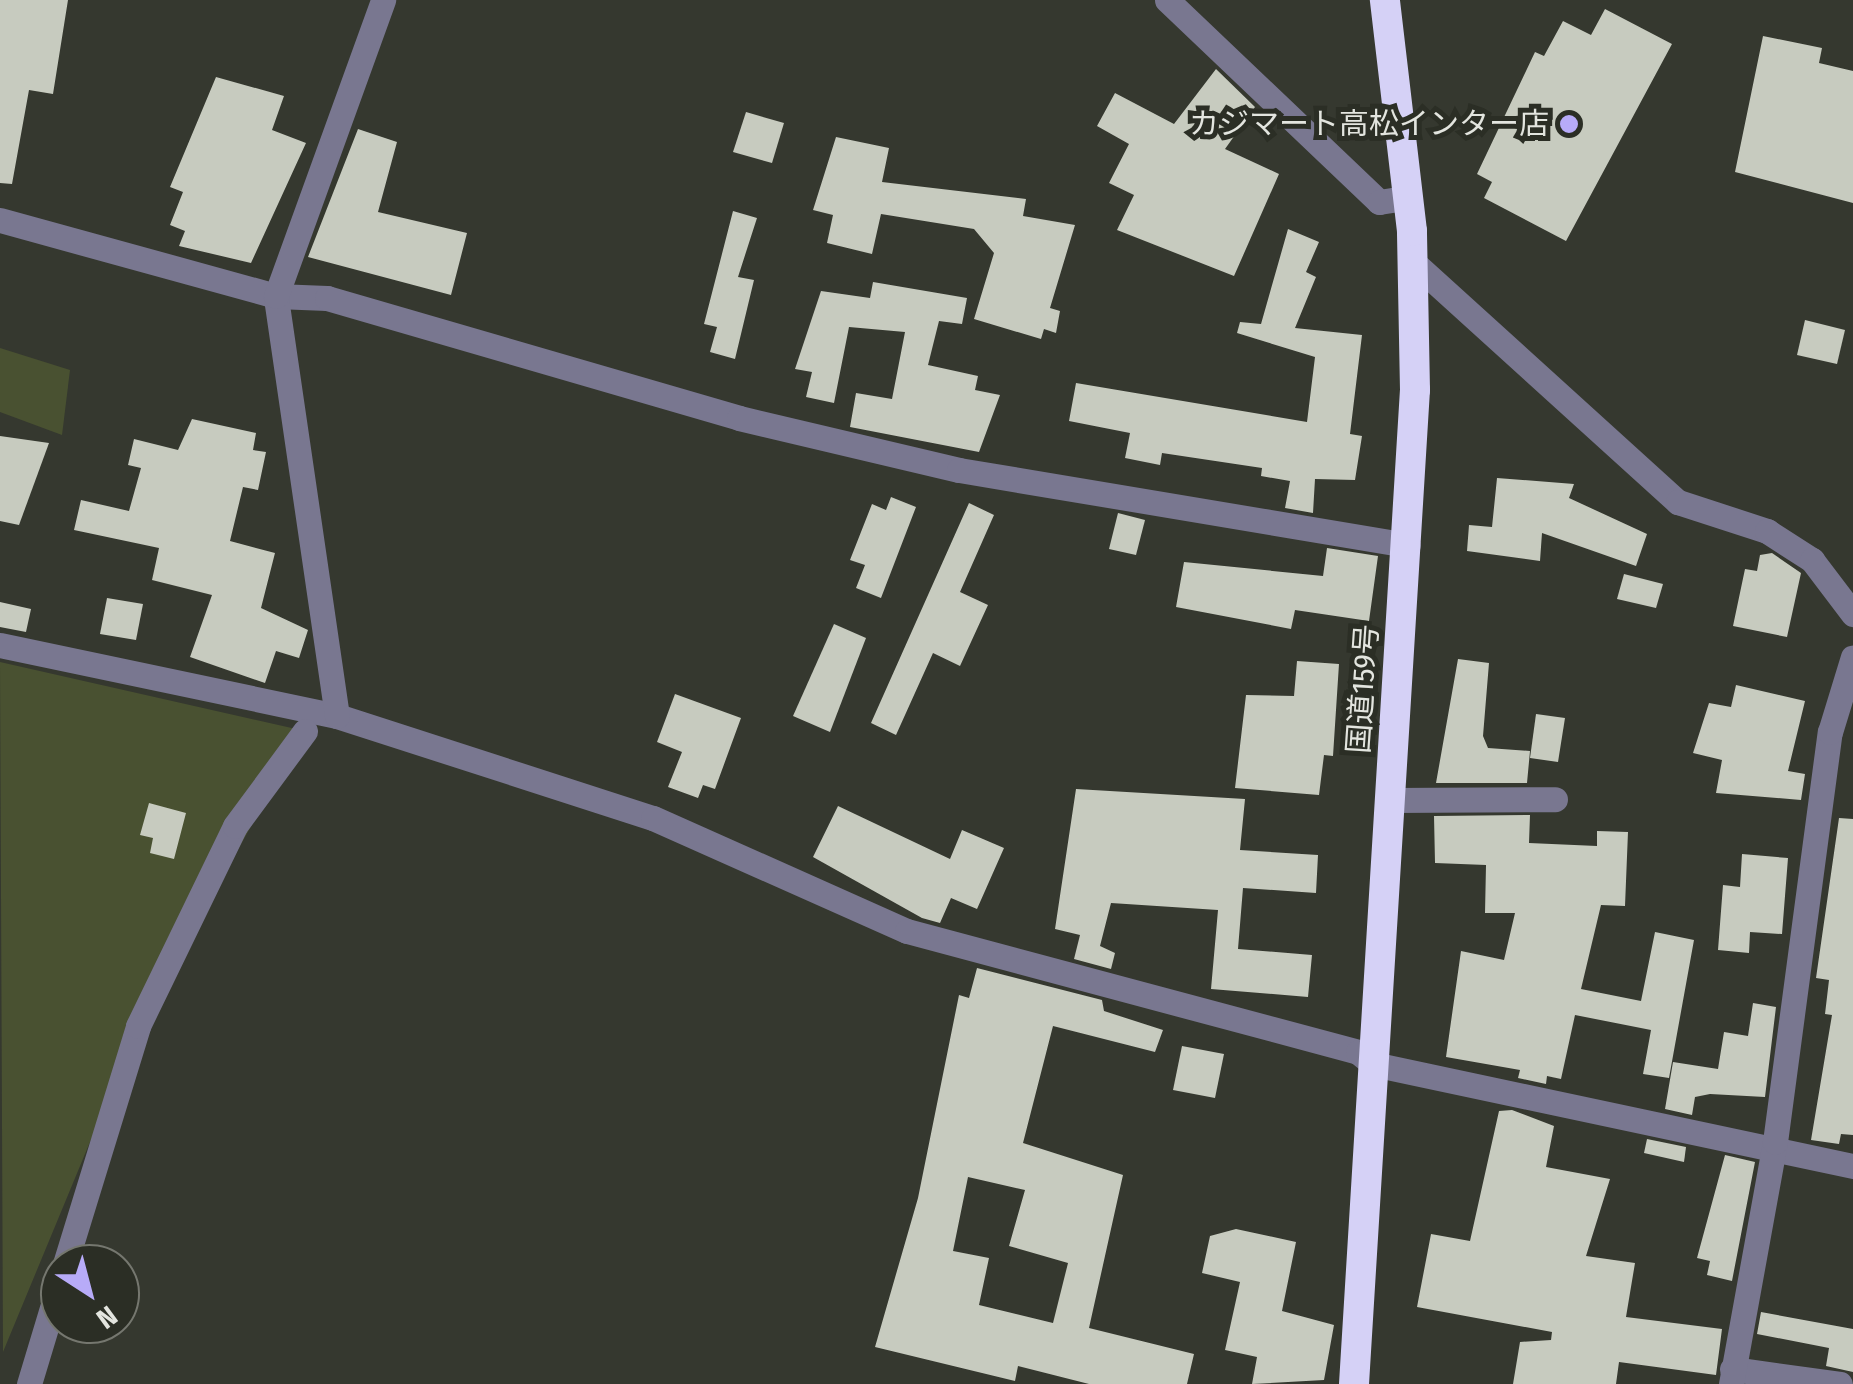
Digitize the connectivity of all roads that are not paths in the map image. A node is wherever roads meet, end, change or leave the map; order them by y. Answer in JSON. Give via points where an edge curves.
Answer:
{"nodes":[{"id":1,"x":383,"y":0,"type":"edge"},
{"id":2,"x":1166,"y":0,"type":"edge"},
{"id":3,"x":1385,"y":0,"type":"edge"},
{"id":4,"x":1409,"y":197,"type":"junction"},
{"id":5,"x":0,"y":220,"type":"edge"},
{"id":6,"x":1412,"y":262,"type":"junction"},
{"id":7,"x":276,"y":296,"type":"junction"},
{"id":8,"x":1408,"y":545,"type":"junction"},
{"id":9,"x":1853,"y":614,"type":"edge"},
{"id":10,"x":0,"y":646,"type":"edge"},
{"id":11,"x":1853,"y":657,"type":"edge"},
{"id":12,"x":337,"y":716,"type":"junction"},
{"id":13,"x":305,"y":731,"type":"dead end"},
{"id":14,"x":1555,"y":798,"type":"dead end"},
{"id":15,"x":1391,"y":800,"type":"junction"},
{"id":16,"x":1373,"y":1064,"type":"junction"},
{"id":17,"x":1775,"y":1142,"type":"junction"},
{"id":18,"x":1853,"y":1166,"type":"edge"},
{"id":19,"x":71,"y":1244,"type":"edge"},
{"id":20,"x":41,"y":1344,"type":"edge"},
{"id":21,"x":1731,"y":1377,"type":"edge"},
{"id":22,"x":29,"y":1384,"type":"edge"},
{"id":23,"x":1354,"y":1384,"type":"edge"},
{"id":24,"x":1840,"y":1384,"type":"edge"}],
"edges":[{"from":1,"to":7,"type":"street"},
{"from":2,"to":4,"type":"street","via":[[1379,202]]},
{"from":3,"to":4,"type":"highway","name":"国道159号"},
{"from":4,"to":6,"type":"highway","name":"国道159号"},
{"from":5,"to":7,"type":"street"},
{"from":6,"to":8,"type":"highway","name":"国道159号"},
{"from":6,"to":9,"type":"street","via":[[1678,502],[1767,531],[1812,560]]},
{"from":7,"to":8,"type":"street","via":[[327,298],[739,418],[959,470]]},
{"from":7,"to":12,"type":"street"},
{"from":8,"to":15,"type":"highway","name":"国道159号"},
{"from":10,"to":12,"type":"street"},
{"from":11,"to":17,"type":"street","via":[[1830,732]]},
{"from":12,"to":16,"type":"street","via":[[653,818],[908,931],[1358,1052]]},
{"from":13,"to":19,"type":"street","via":[[235,826],[138,1026]]},
{"from":14,"to":15,"type":"street"},
{"from":15,"to":16,"type":"highway","name":"国道159号"},
{"from":16,"to":17,"type":"street"},
{"from":16,"to":23,"type":"highway","name":"国道159号"},
{"from":17,"to":18,"type":"street"},
{"from":17,"to":21,"type":"street"},
{"from":20,"to":22,"type":"street"},
{"from":21,"to":24,"type":"street"}]}
